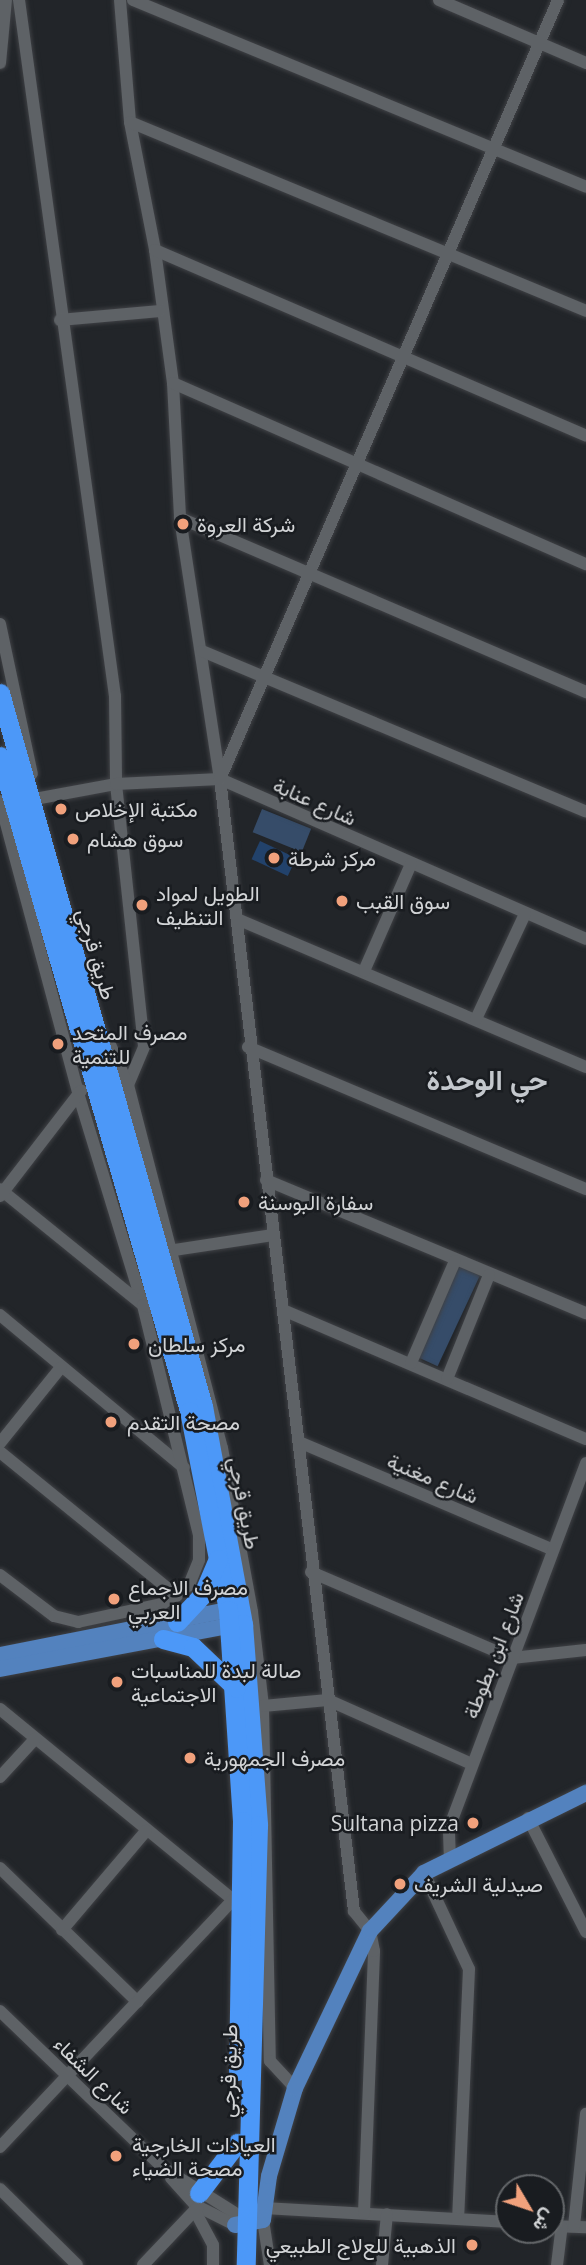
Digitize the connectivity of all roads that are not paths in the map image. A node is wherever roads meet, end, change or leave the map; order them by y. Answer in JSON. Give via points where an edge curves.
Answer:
{"nodes":[{"id":1,"x":6,"y":0,"type":"edge"},
{"id":2,"x":19,"y":0,"type":"edge"},
{"id":3,"x":120,"y":0,"type":"edge"},
{"id":4,"x":133,"y":0,"type":"edge"},
{"id":5,"x":439,"y":0,"type":"edge"},
{"id":6,"x":558,"y":0,"type":"edge"},
{"id":7,"x":539,"y":43,"type":"junction"},
{"id":8,"x":0,"y":63,"type":"edge"},
{"id":9,"x":586,"y":63,"type":"edge"},
{"id":10,"x":130,"y":122,"type":"junction"},
{"id":11,"x":494,"y":147,"type":"junction"},
{"id":12,"x":586,"y":187,"type":"edge"},
{"id":13,"x":155,"y":250,"type":"junction"},
{"id":14,"x":449,"y":253,"type":"junction"},
{"id":15,"x":160,"y":311,"type":"junction"},
{"id":16,"x":586,"y":311,"type":"edge"},
{"id":17,"x":60,"y":320,"type":"junction"},
{"id":18,"x":404,"y":359,"type":"junction"},
{"id":19,"x":173,"y":383,"type":"junction"},
{"id":20,"x":586,"y":436,"type":"edge"},
{"id":21,"x":359,"y":463,"type":"junction"},
{"id":22,"x":180,"y":518,"type":"junction"},
{"id":23,"x":586,"y":564,"type":"edge"},
{"id":24,"x":310,"y":574,"type":"junction"},
{"id":25,"x":0,"y":624,"type":"edge"},
{"id":26,"x":202,"y":651,"type":"junction"},
{"id":27,"x":264,"y":677,"type":"junction"},
{"id":28,"x":586,"y":692,"type":"edge"},
{"id":29,"x":0,"y":693,"type":"edge"},
{"id":30,"x":0,"y":756,"type":"edge"},
{"id":31,"x":220,"y":779,"type":"junction"},
{"id":32,"x":116,"y":784,"type":"junction"},
{"id":33,"x":20,"y":801,"type":"edge"},
{"id":34,"x":586,"y":812,"type":"edge"},
{"id":35,"x":411,"y":864,"type":"junction"},
{"id":36,"x":525,"y":914,"type":"junction"},
{"id":37,"x":237,"y":919,"type":"junction"},
{"id":38,"x":586,"y":939,"type":"edge"},
{"id":39,"x":365,"y":971,"type":"junction"},
{"id":40,"x":476,"y":1019,"type":"junction"},
{"id":41,"x":248,"y":1047,"type":"junction"},
{"id":42,"x":586,"y":1067,"type":"edge"},
{"id":43,"x":128,"y":1085,"type":"junction"},
{"id":44,"x":85,"y":1086,"type":"junction"},
{"id":45,"x":266,"y":1180,"type":"junction"},
{"id":46,"x":586,"y":1189,"type":"edge"},
{"id":47,"x":1,"y":1192,"type":"edge"},
{"id":48,"x":272,"y":1235,"type":"junction"},
{"id":49,"x":167,"y":1252,"type":"junction"},
{"id":50,"x":455,"y":1261,"type":"junction"},
{"id":51,"x":489,"y":1275,"type":"junction"},
{"id":52,"x":151,"y":1307,"type":"junction"},
{"id":53,"x":284,"y":1310,"type":"junction"},
{"id":54,"x":586,"y":1313,"type":"edge"},
{"id":55,"x":0,"y":1315,"type":"edge"},
{"id":56,"x":411,"y":1363,"type":"junction"},
{"id":57,"x":61,"y":1367,"type":"junction"},
{"id":58,"x":447,"y":1379,"type":"junction"},
{"id":59,"x":196,"y":1408,"type":"junction"},
{"id":60,"x":586,"y":1438,"type":"edge"},
{"id":61,"x":299,"y":1442,"type":"junction"},
{"id":62,"x":0,"y":1443,"type":"edge"},
{"id":63,"x":0,"y":1451,"type":"edge"},
{"id":64,"x":586,"y":1464,"type":"edge"},
{"id":65,"x":184,"y":1468,"type":"junction"},
{"id":66,"x":553,"y":1550,"type":"junction"},
{"id":67,"x":218,"y":1558,"type":"junction"},
{"id":68,"x":311,"y":1572,"type":"junction"},
{"id":69,"x":0,"y":1575,"type":"edge"},
{"id":70,"x":177,"y":1596,"type":"junction"},
{"id":71,"x":235,"y":1617,"type":"junction"},
{"id":72,"x":78,"y":1622,"type":"junction"},
{"id":73,"x":177,"y":1622,"type":"junction"},
{"id":74,"x":163,"y":1639,"type":"junction"},
{"id":75,"x":85,"y":1648,"type":"junction"},
{"id":76,"x":586,"y":1650,"type":"edge"},
{"id":77,"x":0,"y":1655,"type":"edge"},
{"id":78,"x":512,"y":1658,"type":"junction"},
{"id":79,"x":0,"y":1669,"type":"edge"},
{"id":80,"x":236,"y":1688,"type":"junction"},
{"id":81,"x":328,"y":1700,"type":"junction"},
{"id":82,"x":263,"y":1706,"type":"junction"},
{"id":83,"x":0,"y":1709,"type":"edge"},
{"id":84,"x":35,"y":1739,"type":"junction"},
{"id":85,"x":472,"y":1764,"type":"junction"},
{"id":86,"x":0,"y":1777,"type":"edge"},
{"id":87,"x":586,"y":1793,"type":"edge"},
{"id":88,"x":528,"y":1818,"type":"junction"},
{"id":89,"x":146,"y":1831,"type":"junction"},
{"id":90,"x":450,"y":1861,"type":"junction"},
{"id":91,"x":0,"y":1868,"type":"edge"},
{"id":92,"x":424,"y":1873,"type":"junction"},
{"id":93,"x":236,"y":1903,"type":"junction"},
{"id":94,"x":62,"y":1930,"type":"junction"},
{"id":95,"x":370,"y":1931,"type":"junction"},
{"id":96,"x":586,"y":1932,"type":"edge"},
{"id":97,"x":138,"y":2002,"type":"junction"},
{"id":98,"x":0,"y":2011,"type":"edge"},
{"id":99,"x":67,"y":2077,"type":"junction"},
{"id":100,"x":295,"y":2088,"type":"junction"},
{"id":101,"x":586,"y":2114,"type":"edge"},
{"id":102,"x":237,"y":2143,"type":"junction"},
{"id":103,"x":584,"y":2144,"type":"edge"},
{"id":104,"x":0,"y":2147,"type":"edge"},
{"id":105,"x":0,"y":2189,"type":"edge"},
{"id":106,"x":197,"y":2204,"type":"junction"},
{"id":107,"x":363,"y":2213,"type":"junction"},
{"id":108,"x":387,"y":2214,"type":"junction"},
{"id":109,"x":249,"y":2218,"type":"junction"},
{"id":110,"x":458,"y":2218,"type":"junction"},
{"id":111,"x":495,"y":2221,"type":"edge"},
{"id":112,"x":568,"y":2226,"type":"edge"},
{"id":113,"x":78,"y":2265,"type":"edge"},
{"id":114,"x":143,"y":2265,"type":"edge"},
{"id":115,"x":213,"y":2265,"type":"edge"},
{"id":116,"x":234,"y":2265,"type":"edge"},
{"id":117,"x":246,"y":2265,"type":"edge"},
{"id":118,"x":270,"y":2265,"type":"edge"},
{"id":119,"x":382,"y":2265,"type":"edge"},
{"id":120,"x":557,"y":2265,"type":"edge"}],
"edges":[{"from":1,"to":8,"type":"street"},
{"from":2,"to":17,"type":"street"},
{"from":3,"to":10,"type":"street"},
{"from":4,"to":11,"type":"street"},
{"from":5,"to":7,"type":"street"},
{"from":6,"to":7,"type":"street"},
{"from":7,"to":9,"type":"street"},
{"from":7,"to":11,"type":"street"},
{"from":10,"to":13,"type":"street"},
{"from":10,"to":14,"type":"street"},
{"from":11,"to":12,"type":"street"},
{"from":11,"to":14,"type":"street"},
{"from":13,"to":15,"type":"street"},
{"from":13,"to":18,"type":"street"},
{"from":14,"to":16,"type":"street"},
{"from":14,"to":18,"type":"street"},
{"from":15,"to":17,"type":"street"},
{"from":15,"to":19,"type":"street"},
{"from":17,"to":32,"type":"street","via":[[115,696]]},
{"from":18,"to":20,"type":"street"},
{"from":18,"to":21,"type":"street"},
{"from":19,"to":21,"type":"street"},
{"from":19,"to":22,"type":"street"},
{"from":21,"to":23,"type":"street"},
{"from":21,"to":24,"type":"street"},
{"from":22,"to":24,"type":"street"},
{"from":22,"to":26,"type":"street"},
{"from":24,"to":27,"type":"street"},
{"from":24,"to":28,"type":"street"},
{"from":25,"to":33,"type":"street"},
{"from":26,"to":27,"type":"street"},
{"from":26,"to":31,"type":"street"},
{"from":27,"to":31,"type":"street"},
{"from":27,"to":34,"type":"street"},
{"from":29,"to":33,"type":"highway","name":"طريق قرجي"},
{"from":30,"to":33,"type":"highway","name":"طريق قرجي"},
{"from":31,"to":32,"type":"street","name":"شارع عنابة"},
{"from":31,"to":35,"type":"street","name":"شارع عنابة"},
{"from":31,"to":37,"type":"street"},
{"from":32,"to":33,"type":"street","name":"شارع عنابة"},
{"from":32,"to":43,"type":"street","via":[[144,1047]]},
{"from":33,"to":43,"type":"street"},
{"from":33,"to":44,"type":"highway","name":"طريق قرجي"},
{"from":33,"to":49,"type":"highway","name":"طريق قرجي"},
{"from":35,"to":36,"type":"street","name":"شارع عنابة"},
{"from":35,"to":39,"type":"street"},
{"from":36,"to":38,"type":"street","name":"شارع عنابة"},
{"from":36,"to":40,"type":"street"},
{"from":37,"to":39,"type":"street"},
{"from":37,"to":41,"type":"street"},
{"from":39,"to":40,"type":"street"},
{"from":40,"to":42,"type":"street"},
{"from":41,"to":45,"type":"street"},
{"from":41,"to":46,"type":"street"},
{"from":43,"to":49,"type":"street"},
{"from":44,"to":47,"type":"street"},
{"from":44,"to":52,"type":"highway","name":"طريق قرجي"},
{"from":45,"to":48,"type":"street"},
{"from":45,"to":50,"type":"street"},
{"from":47,"to":52,"type":"street"},
{"from":48,"to":49,"type":"street"},
{"from":48,"to":53,"type":"street"},
{"from":49,"to":59,"type":"highway","name":"طريق قرجي"},
{"from":49,"to":82,"type":"street","via":[[222,1448]]},
{"from":50,"to":51,"type":"street"},
{"from":50,"to":56,"type":"street"},
{"from":51,"to":54,"type":"street"},
{"from":51,"to":58,"type":"street"},
{"from":52,"to":59,"type":"highway","name":"طريق قرجي"},
{"from":52,"to":65,"type":"street"},
{"from":53,"to":56,"type":"street"},
{"from":53,"to":61,"type":"street"},
{"from":55,"to":57,"type":"street"},
{"from":56,"to":58,"type":"street"},
{"from":57,"to":62,"type":"street"},
{"from":57,"to":65,"type":"street"},
{"from":58,"to":60,"type":"street"},
{"from":59,"to":67,"type":"highway","name":"طريق قرجي"},
{"from":59,"to":71,"type":"highway","name":"طريق قرجي"},
{"from":61,"to":66,"type":"street","name":"شارع مغنية"},
{"from":61,"to":68,"type":"street"},
{"from":63,"to":70,"type":"street"},
{"from":64,"to":66,"type":"street","name":"شارع ابن بطوطة"},
{"from":65,"to":70,"type":"street","via":[[200,1535],[199,1560],[189,1585]]},
{"from":66,"to":78,"type":"street","name":"شارع ابن بطوطة"},
{"from":67,"to":71,"type":"highway","name":"طريق قرجي"},
{"from":67,"to":73,"type":"highway","via":[[203,1594]]},
{"from":68,"to":78,"type":"street"},
{"from":68,"to":81,"type":"street"},
{"from":69,"to":72,"type":"street","via":[[54,1616]]},
{"from":70,"to":72,"type":"street"},
{"from":71,"to":73,"type":"main road"},
{"from":71,"to":74,"type":"main road"},
{"from":71,"to":80,"type":"highway","name":"طريق قرجي"},
{"from":71,"to":109,"type":"highway","name":"طريق قرجي","via":[[258,1825]]},
{"from":72,"to":75,"type":"street"},
{"from":73,"to":75,"type":"main road"},
{"from":74,"to":75,"type":"main road"},
{"from":74,"to":80,"type":"highway","via":[[193,1647]]},
{"from":75,"to":77,"type":"main road"},
{"from":75,"to":79,"type":"main road"},
{"from":76,"to":78,"type":"street"},
{"from":78,"to":85,"type":"street","name":"شارع ابن بطوطة"},
{"from":80,"to":93,"type":"highway","name":"طريق قرجي"},
{"from":81,"to":82,"type":"street"},
{"from":81,"to":85,"type":"street"},
{"from":81,"to":95,"type":"street","via":[[354,1911]]},
{"from":82,"to":100,"type":"street","via":[[270,2061]]},
{"from":83,"to":84,"type":"street"},
{"from":84,"to":86,"type":"street"},
{"from":84,"to":89,"type":"street"},
{"from":85,"to":90,"type":"street","name":"شارع ابن بطوطة","via":[[449,1828]]},
{"from":87,"to":88,"type":"main road"},
{"from":88,"to":90,"type":"main road"},
{"from":88,"to":96,"type":"street"},
{"from":89,"to":93,"type":"street"},
{"from":89,"to":94,"type":"street"},
{"from":90,"to":92,"type":"main road"},
{"from":91,"to":94,"type":"street"},
{"from":92,"to":95,"type":"main road"},
{"from":92,"to":110,"type":"street","via":[[470,1969]]},
{"from":93,"to":97,"type":"street"},
{"from":93,"to":102,"type":"highway","name":"طريق قرجي"},
{"from":94,"to":97,"type":"street"},
{"from":95,"to":100,"type":"main road"},
{"from":95,"to":107,"type":"street","via":[[376,1968]]},
{"from":97,"to":99,"type":"street"},
{"from":98,"to":99,"type":"street","name":"شارع الشفاء"},
{"from":99,"to":104,"type":"street"},
{"from":99,"to":106,"type":"street","name":"شارع الشفاء"},
{"from":100,"to":109,"type":"main road"},
{"from":101,"to":103,"type":"street"},
{"from":102,"to":106,"type":"highway"},
{"from":102,"to":109,"type":"highway","name":"طريق قرجي"},
{"from":103,"to":112,"type":"street"},
{"from":105,"to":113,"type":"street"},
{"from":106,"to":109,"type":"street","name":"شارع الشفاء"},
{"from":106,"to":114,"type":"street"},
{"from":106,"to":115,"type":"street","via":[[213,2245]]},
{"from":107,"to":108,"type":"street"},
{"from":107,"to":109,"type":"street"},
{"from":108,"to":110,"type":"street"},
{"from":108,"to":119,"type":"street"},
{"from":109,"to":116,"type":"highway","name":"طريق قرجي"},
{"from":109,"to":117,"type":"highway","name":"طريق قرجي"},
{"from":109,"to":118,"type":"street"},
{"from":110,"to":111,"type":"street"},
{"from":112,"to":120,"type":"street"}]}
